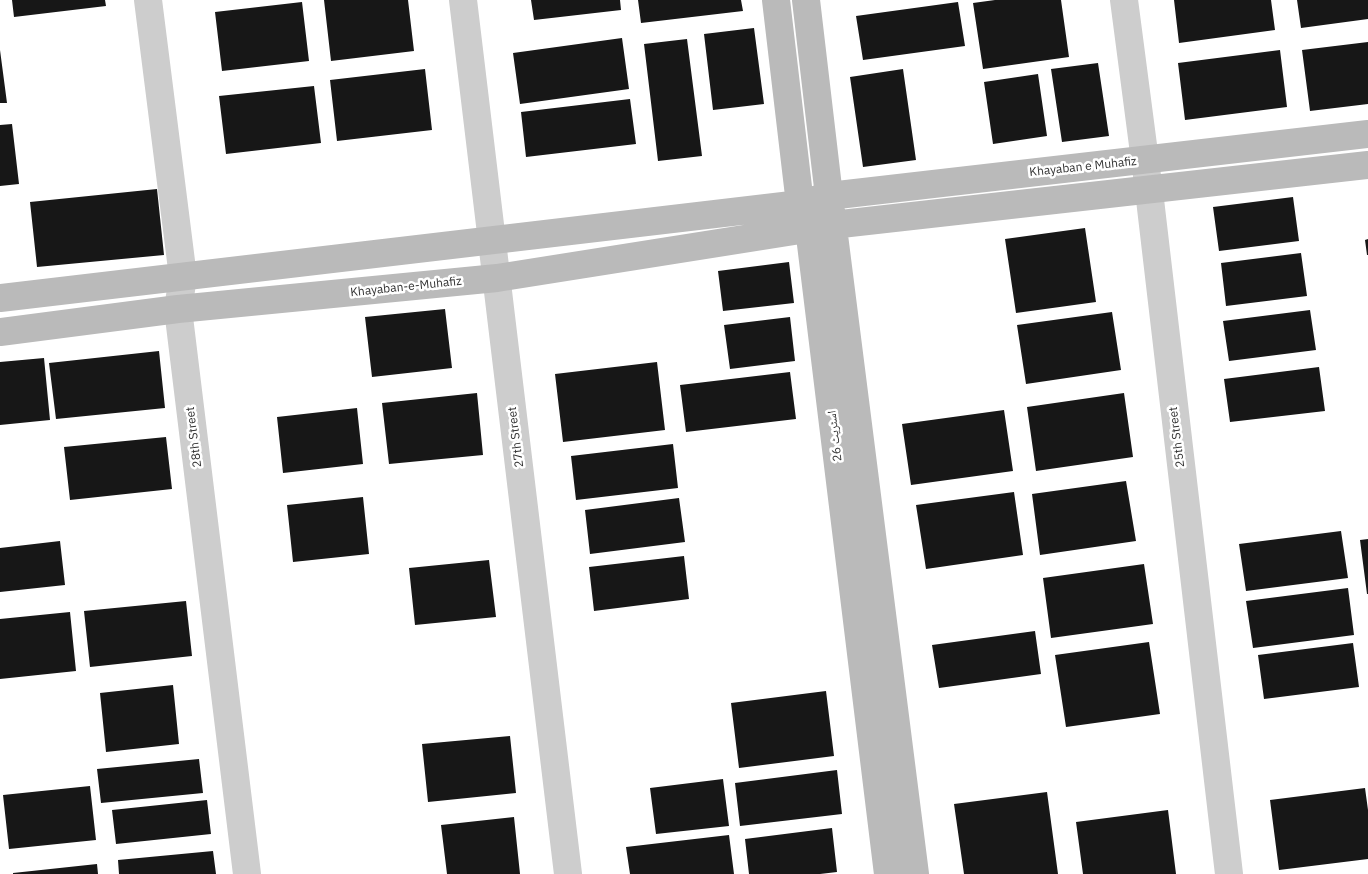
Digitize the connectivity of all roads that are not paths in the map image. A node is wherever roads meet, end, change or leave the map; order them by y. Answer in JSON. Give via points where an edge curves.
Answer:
{"nodes":[{"id":1,"x":148,"y":0,"type":"edge"},
{"id":2,"x":463,"y":0,"type":"edge"},
{"id":3,"x":776,"y":0,"type":"edge"},
{"id":4,"x":806,"y":0,"type":"edge"},
{"id":5,"x":1124,"y":0,"type":"edge"},
{"id":6,"x":1368,"y":134,"type":"edge"},
{"id":7,"x":1145,"y":161,"type":"junction"},
{"id":8,"x":1368,"y":165,"type":"edge"},
{"id":9,"x":1148,"y":191,"type":"junction"},
{"id":10,"x":829,"y":196,"type":"junction"},
{"id":11,"x":814,"y":219,"type":"junction"},
{"id":12,"x":493,"y":240,"type":"junction"},
{"id":13,"x":183,"y":277,"type":"junction"},
{"id":14,"x":497,"y":278,"type":"junction"},
{"id":15,"x":0,"y":298,"type":"edge"},
{"id":16,"x":178,"y":308,"type":"junction"},
{"id":17,"x":0,"y":332,"type":"edge"},
{"id":18,"x":247,"y":874,"type":"edge"},
{"id":19,"x":568,"y":874,"type":"edge"},
{"id":20,"x":888,"y":874,"type":"edge"},
{"id":21,"x":915,"y":874,"type":"edge"},
{"id":22,"x":1229,"y":874,"type":"edge"}],
"edges":[{"from":1,"to":13,"type":"street","name":"28th Street"},
{"from":2,"to":12,"type":"street","name":"27th Street"},
{"from":3,"to":11,"type":"street","name":"اسٹریٹ 26"},
{"from":4,"to":10,"type":"street","name":"اسٹریٹ 26"},
{"from":5,"to":7,"type":"street","name":"25th Street"},
{"from":6,"to":7,"type":"street","name":"Khayaban e Muhafiz"},
{"from":7,"to":9,"type":"street","name":"25th Street"},
{"from":7,"to":10,"type":"street","name":"Khayaban e Muhafiz"},
{"from":8,"to":9,"type":"street"},
{"from":9,"to":11,"type":"street"},
{"from":9,"to":22,"type":"street","name":"25th Street"},
{"from":10,"to":11,"type":"street","name":"اسٹریٹ 26"},
{"from":11,"to":12,"type":"street"},
{"from":11,"to":14,"type":"street","name":"Khayaban-e-Muhafiz"},
{"from":11,"to":20,"type":"street","name":"اسٹریٹ 26"},
{"from":11,"to":21,"type":"street","name":"اسٹریٹ 26"},
{"from":12,"to":13,"type":"street"},
{"from":12,"to":14,"type":"street","name":"27th Street"},
{"from":13,"to":15,"type":"street"},
{"from":13,"to":16,"type":"street","name":"28th Street"},
{"from":14,"to":16,"type":"street","name":"Khayaban-e-Muhafiz"},
{"from":14,"to":19,"type":"street","name":"27th Street"},
{"from":16,"to":17,"type":"street","name":"Khayaban-e-Muhafiz"},
{"from":16,"to":18,"type":"street","name":"28th Street"}]}
